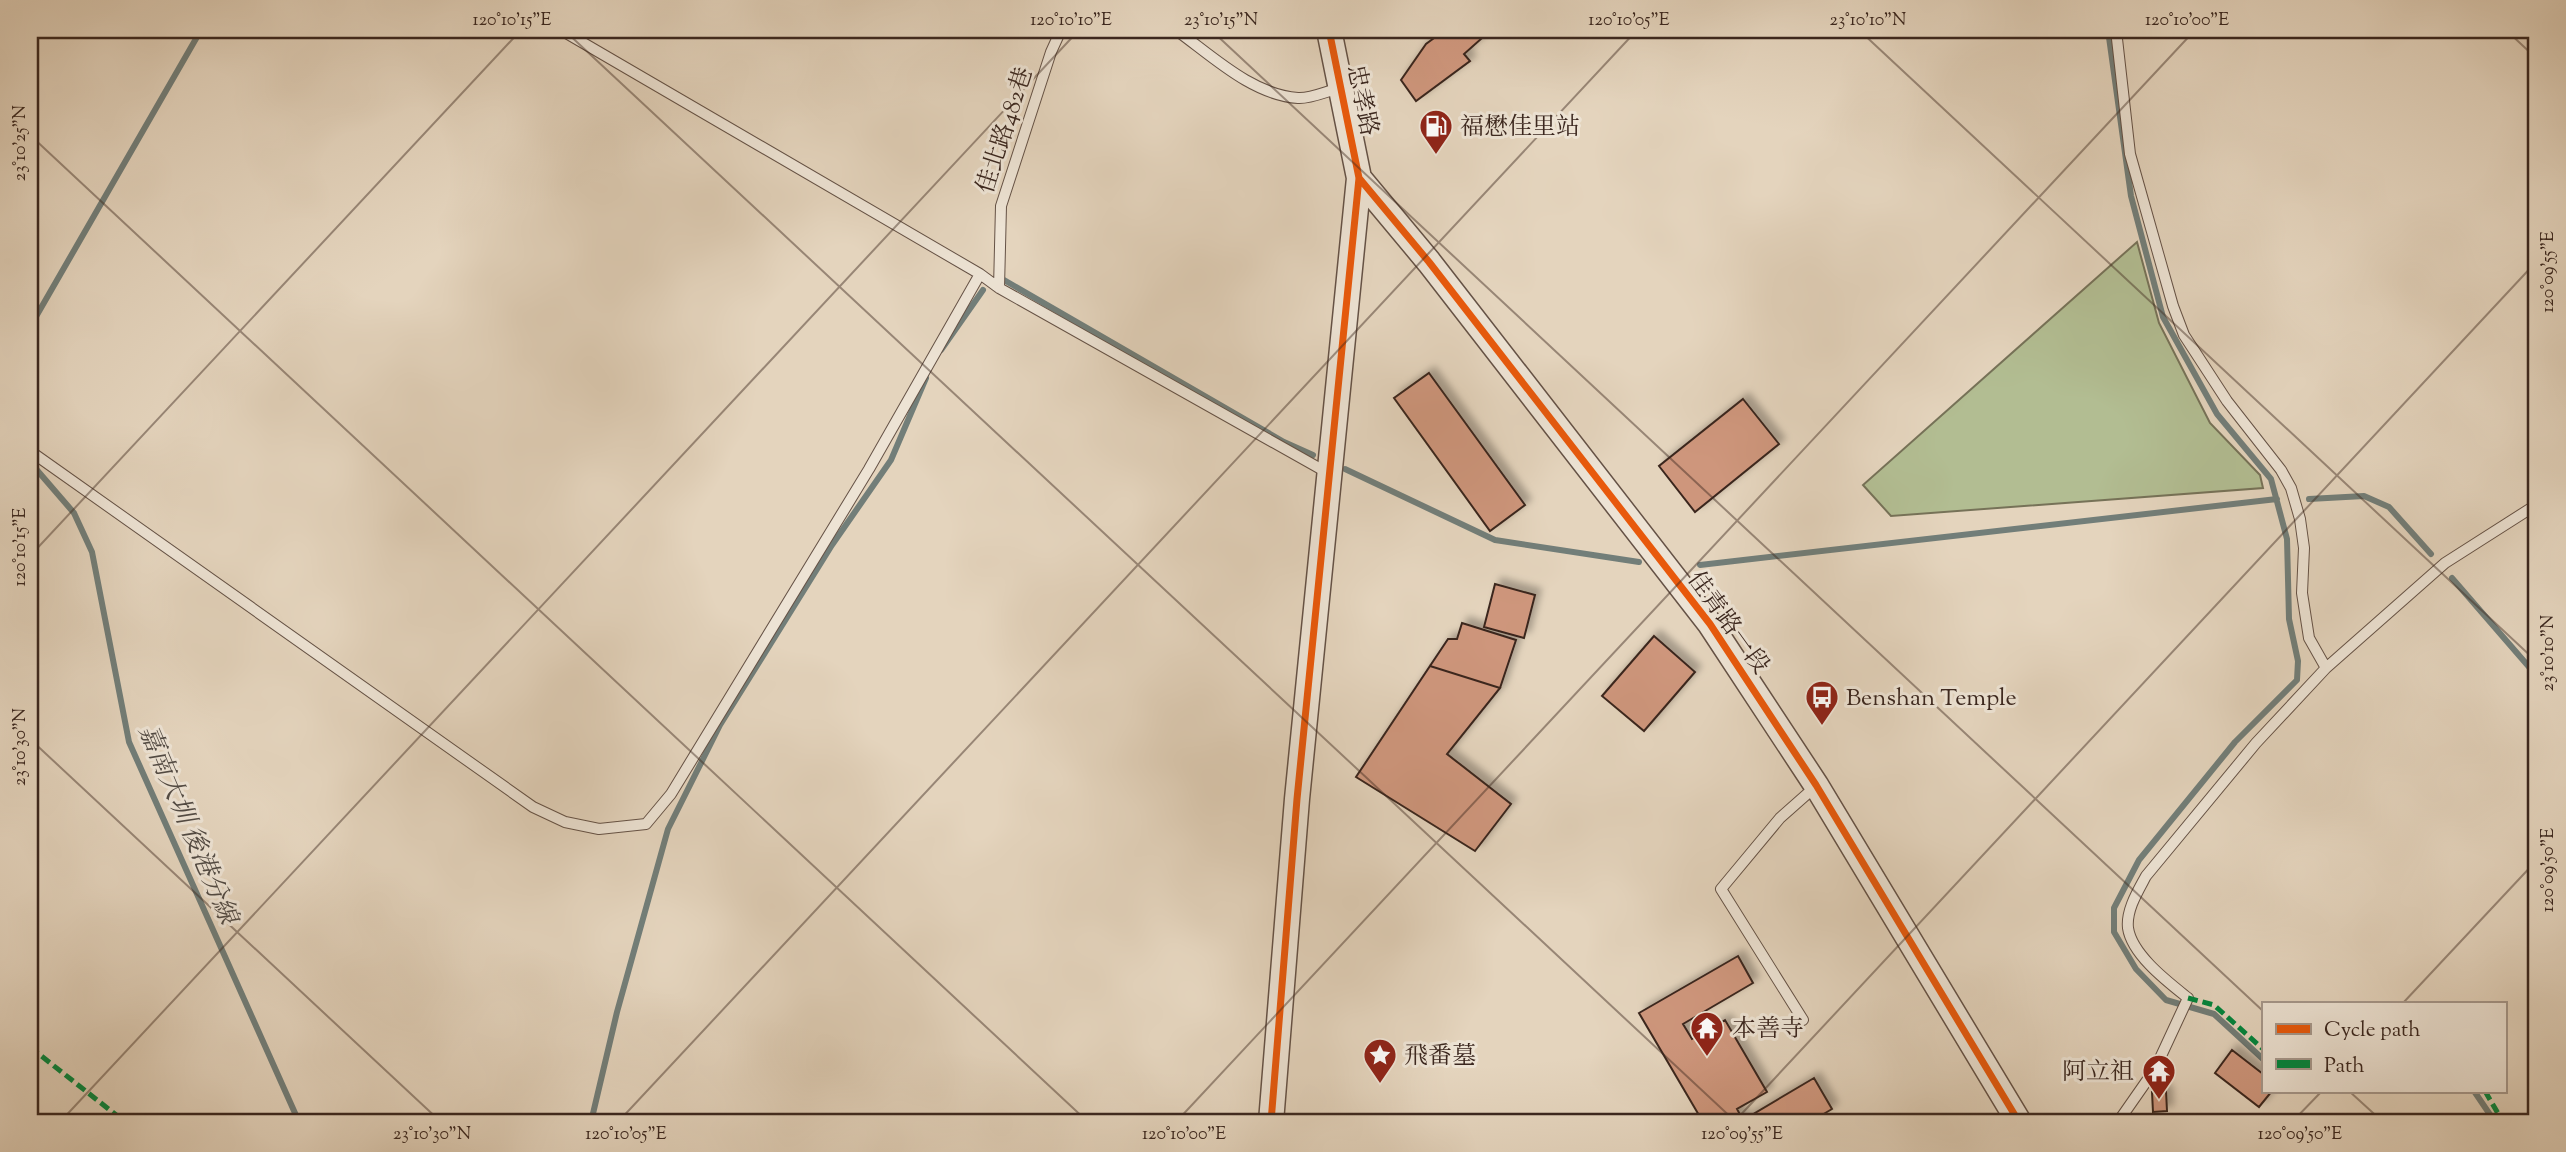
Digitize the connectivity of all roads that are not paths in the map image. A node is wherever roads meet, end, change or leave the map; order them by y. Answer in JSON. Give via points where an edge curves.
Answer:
{"nodes":[{"id":1,"x":561,"y":30,"type":"edge"},
{"id":2,"x":1062,"y":30,"type":"edge"},
{"id":3,"x":1176,"y":30,"type":"edge"},
{"id":4,"x":1329,"y":30,"type":"edge"},
{"id":5,"x":2116,"y":30,"type":"edge"},
{"id":6,"x":1341,"y":88,"type":"junction"},
{"id":7,"x":1359,"y":178,"type":"junction"},
{"id":8,"x":980,"y":274,"type":"junction"},
{"id":9,"x":999,"y":288,"type":"junction"},
{"id":10,"x":30,"y":451,"type":"edge"},
{"id":11,"x":1328,"y":473,"type":"junction"},
{"id":12,"x":2536,"y":505,"type":"edge"},
{"id":13,"x":2326,"y":668,"type":"junction"},
{"id":14,"x":1816,"y":785,"type":"junction"},
{"id":15,"x":1803,"y":1020,"type":"dead end"},
{"id":16,"x":1270,"y":1122,"type":"edge"},
{"id":17,"x":2019,"y":1122,"type":"edge"},
{"id":18,"x":2118,"y":1122,"type":"edge"}],
"edges":[{"from":1,"to":8,"type":"lane"},
{"from":2,"to":9,"type":"lane","name":"佳北路482巷","via":[[1001,206]]},
{"from":3,"to":6,"type":"lane","via":[[1270,92],[1300,99]]},
{"from":4,"to":6,"type":"street","name":"忠孝路"},
{"from":5,"to":13,"type":"lane","via":[[2130,154],[2173,306],[2184,335],[2291,488],[2300,519],[2302,593],[2309,638]]},
{"from":6,"to":7,"type":"street","name":"忠孝路"},
{"from":7,"to":11,"type":"street"},
{"from":7,"to":14,"type":"street","name":"佳青路一段","via":[[1429,261],[1710,624]]},
{"from":8,"to":9,"type":"lane"},
{"from":8,"to":10,"type":"lane","via":[[869,469],[678,782],[646,824],[599,829],[565,822],[533,807]]},
{"from":9,"to":11,"type":"lane"},
{"from":11,"to":16,"type":"street"},
{"from":12,"to":13,"type":"lane","via":[[2445,563]]},
{"from":13,"to":18,"type":"lane","via":[[2256,743],[2146,876],[2132,901],[2128,928],[2141,956],[2188,998],[2155,1069]]},
{"from":14,"to":15,"type":"lane","via":[[1780,818],[1721,889]]},
{"from":14,"to":17,"type":"street","name":"佳青路一段"}]}
